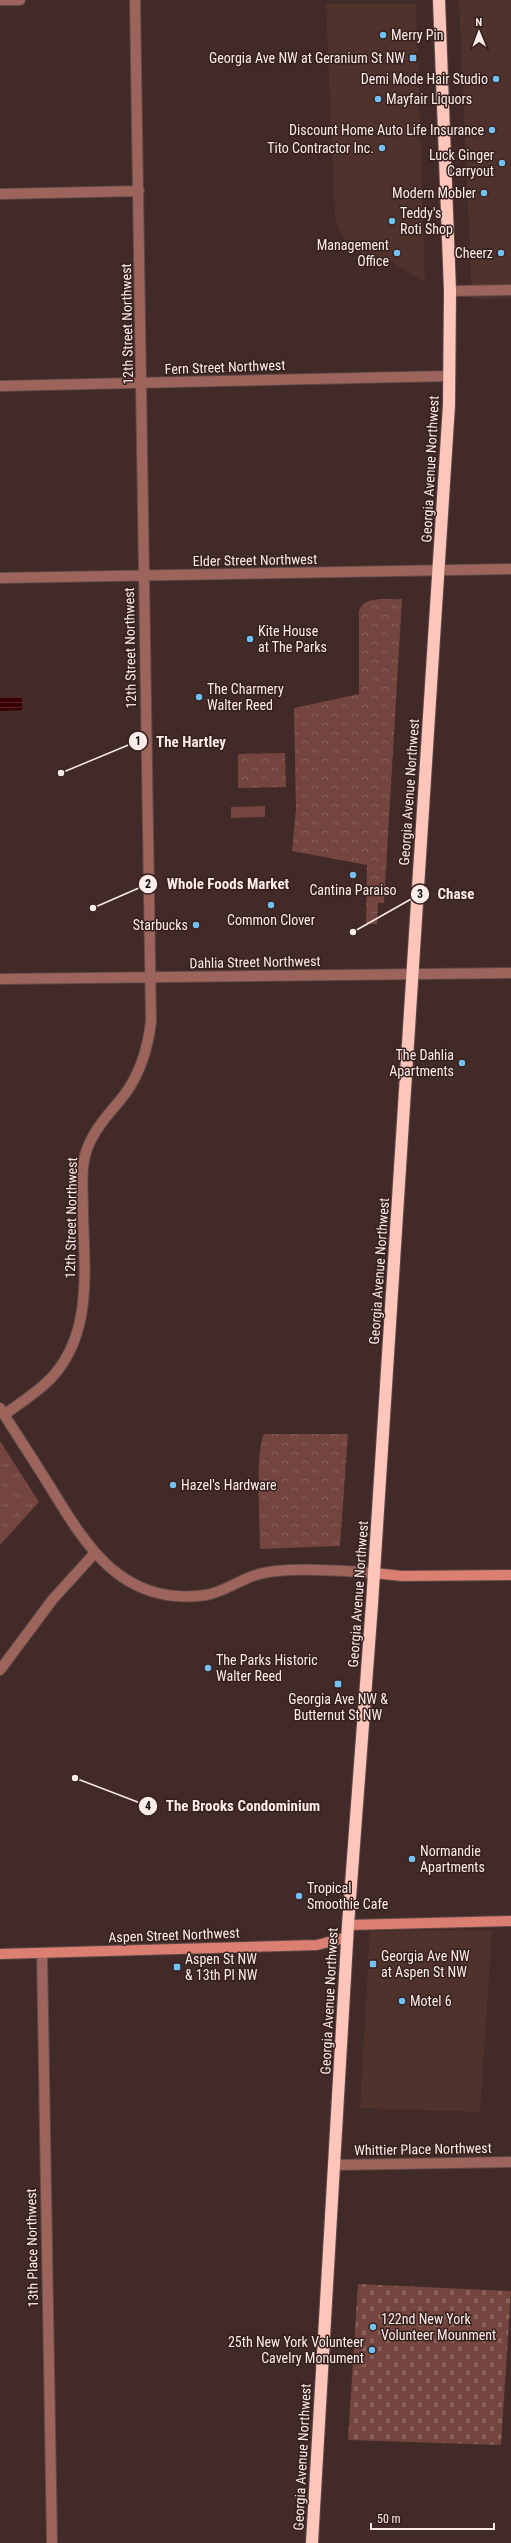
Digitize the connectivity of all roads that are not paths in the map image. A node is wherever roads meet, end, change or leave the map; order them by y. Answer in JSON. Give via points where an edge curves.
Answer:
{"nodes":[{"id":1,"x":0,"y":0,"type":"edge"},
{"id":2,"x":20,"y":0,"type":"edge"},
{"id":3,"x":135,"y":0,"type":"edge"},
{"id":4,"x":439,"y":0,"type":"edge"},
{"id":5,"x":138,"y":191,"type":"junction"},
{"id":6,"x":0,"y":194,"type":"edge"},
{"id":7,"x":511,"y":290,"type":"edge"},
{"id":8,"x":450,"y":291,"type":"junction"},
{"id":9,"x":450,"y":376,"type":"junction"},
{"id":10,"x":142,"y":384,"type":"junction"},
{"id":11,"x":0,"y":386,"type":"edge"},
{"id":12,"x":511,"y":569,"type":"edge"},
{"id":13,"x":439,"y":570,"type":"junction"},
{"id":14,"x":143,"y":576,"type":"junction"},
{"id":15,"x":0,"y":578,"type":"edge"},
{"id":16,"x":511,"y":973,"type":"edge"},
{"id":17,"x":413,"y":975,"type":"junction"},
{"id":18,"x":150,"y":977,"type":"junction"},
{"id":19,"x":0,"y":979,"type":"edge"},
{"id":20,"x":2,"y":1411,"type":"edge"},
{"id":21,"x":94,"y":1554,"type":"junction"},
{"id":22,"x":374,"y":1573,"type":"junction"},
{"id":23,"x":511,"y":1575,"type":"edge"},
{"id":24,"x":0,"y":1670,"type":"edge"},
{"id":25,"x":511,"y":1921,"type":"edge"},
{"id":26,"x":348,"y":1931,"type":"junction"},
{"id":27,"x":42,"y":1953,"type":"junction"},
{"id":28,"x":0,"y":1954,"type":"edge"},
{"id":29,"x":511,"y":2162,"type":"edge"},
{"id":30,"x":334,"y":2164,"type":"junction"},
{"id":31,"x":52,"y":2543,"type":"edge"},
{"id":32,"x":312,"y":2543,"type":"edge"}],
"edges":[{"from":1,"to":2,"type":"street"},
{"from":3,"to":5,"type":"street","name":"12th Street Northwest"},
{"from":4,"to":8,"type":"highway","name":"Georgia Avenue Northwest"},
{"from":5,"to":6,"type":"street"},
{"from":5,"to":10,"type":"street","name":"12th Street Northwest"},
{"from":7,"to":8,"type":"street"},
{"from":8,"to":9,"type":"highway","name":"Georgia Avenue Northwest"},
{"from":9,"to":10,"type":"street","name":"Fern Street Northwest"},
{"from":9,"to":13,"type":"highway","name":"Georgia Avenue Northwest"},
{"from":10,"to":11,"type":"street","name":"Fern Street Northwest"},
{"from":10,"to":14,"type":"street","name":"12th Street Northwest"},
{"from":12,"to":13,"type":"street","name":"Elder Street Northwest"},
{"from":13,"to":14,"type":"street","name":"Elder Street Northwest"},
{"from":13,"to":17,"type":"highway","name":"Georgia Avenue Northwest"},
{"from":14,"to":15,"type":"street","name":"Elder Street Northwest"},
{"from":14,"to":18,"type":"street","name":"12th Street Northwest"},
{"from":16,"to":17,"type":"street","name":"Dahlia Street Northwest"},
{"from":17,"to":18,"type":"street","name":"Dahlia Street Northwest"},
{"from":17,"to":22,"type":"highway","name":"Georgia Avenue Northwest"},
{"from":18,"to":19,"type":"street","name":"Dahlia Street Northwest"},
{"from":18,"to":20,"type":"street","name":"12th Street Northwest","via":[[151,1021],[143,1060],[125,1093],[96,1129],[85,1159],[84,1303],[78,1332],[54,1375],[40,1388]]},
{"from":20,"to":21,"type":"street"},
{"from":21,"to":22,"type":"street","via":[[118,1575],[133,1583],[156,1591],[181,1595],[218,1592],[264,1573]]},
{"from":21,"to":24,"type":"street","via":[[52,1599]]},
{"from":22,"to":23,"type":"street","via":[[402,1576]]},
{"from":22,"to":26,"type":"highway","name":"Georgia Avenue Northwest"},
{"from":25,"to":26,"type":"street","name":"Aspen Street Northwest"},
{"from":26,"to":27,"type":"street","name":"Aspen Street Northwest","via":[[317,1945]]},
{"from":26,"to":30,"type":"highway","name":"Georgia Avenue Northwest"},
{"from":27,"to":28,"type":"street","name":"Aspen Street Northwest"},
{"from":27,"to":31,"type":"street","name":"13th Place Northwest"},
{"from":29,"to":30,"type":"street","name":"Whittier Place Northwest"},
{"from":30,"to":32,"type":"highway","name":"Georgia Avenue Northwest"}]}
